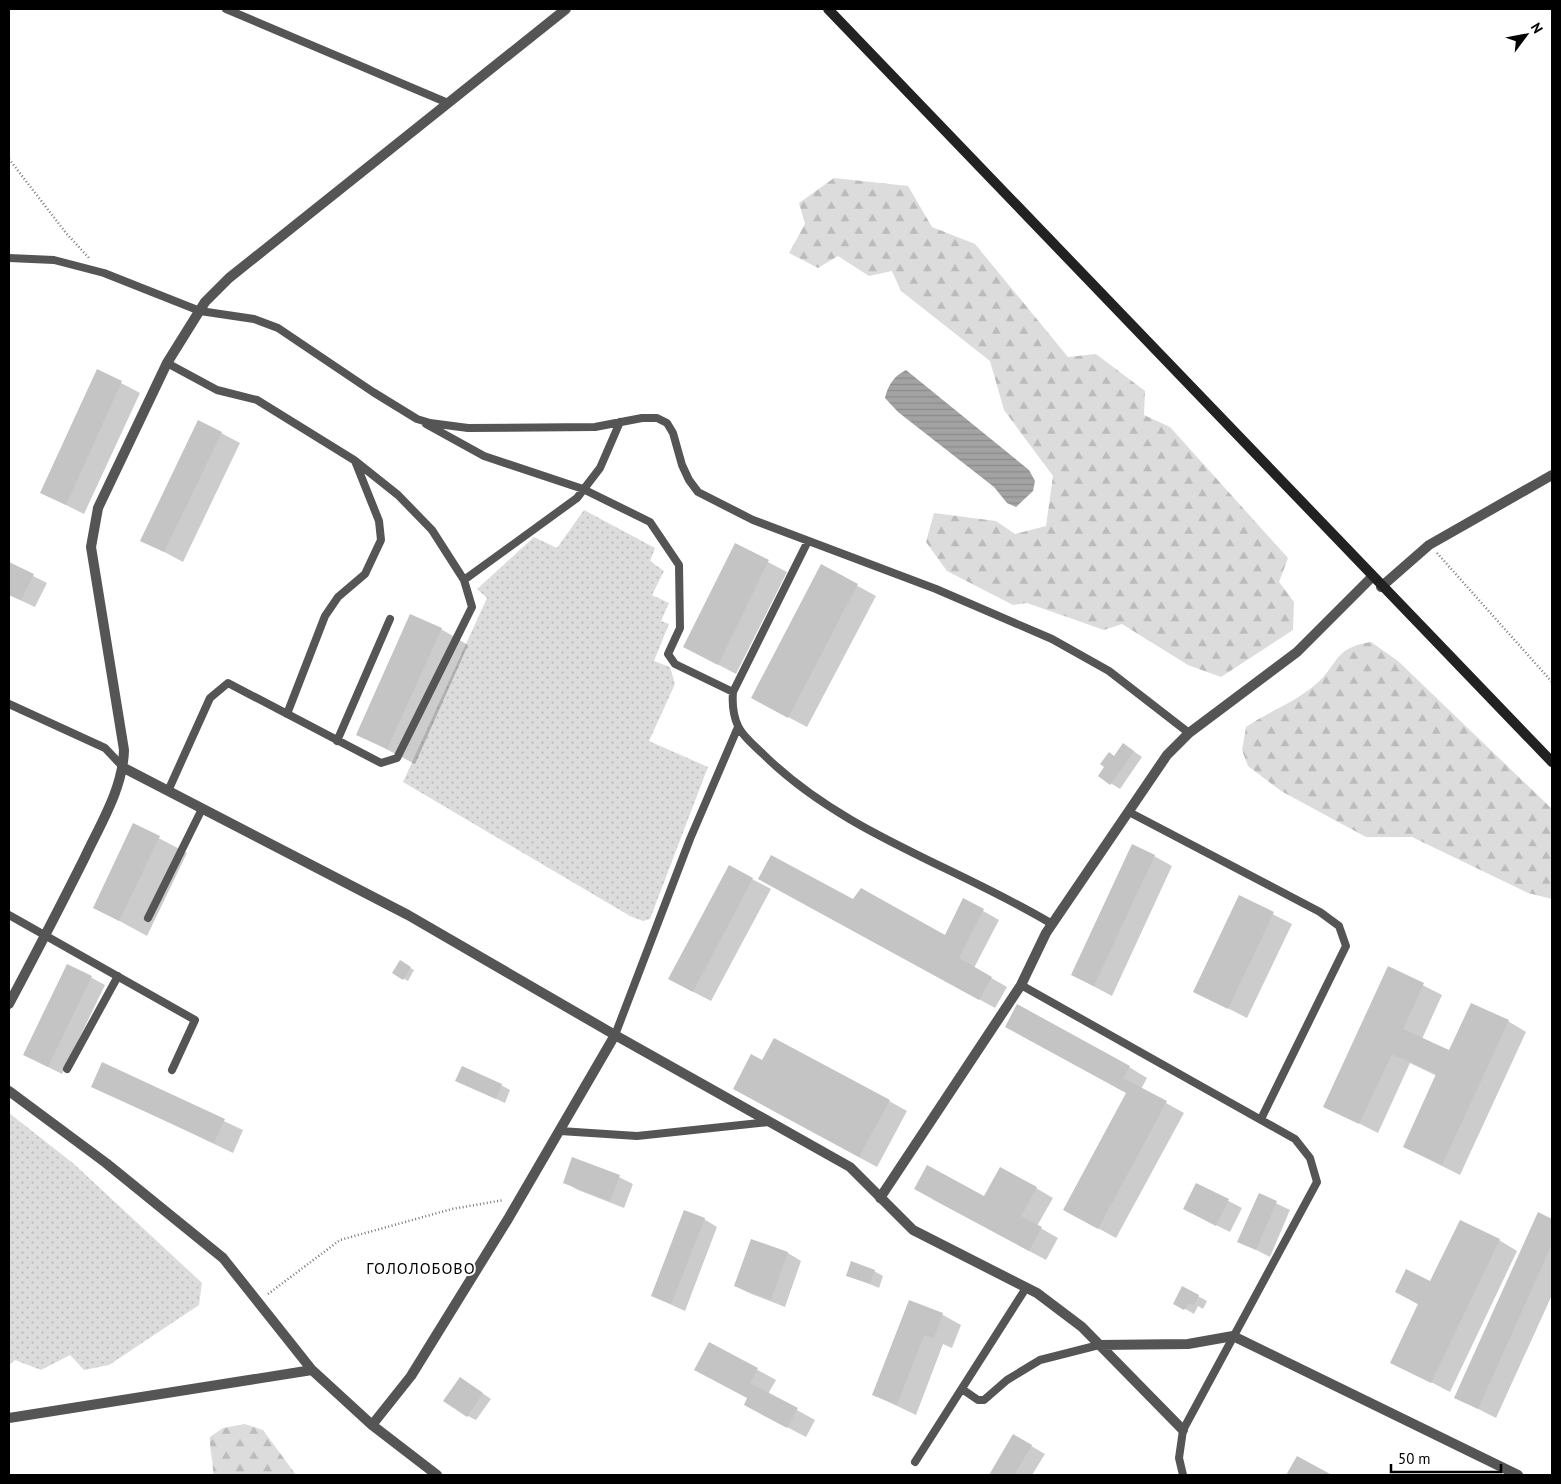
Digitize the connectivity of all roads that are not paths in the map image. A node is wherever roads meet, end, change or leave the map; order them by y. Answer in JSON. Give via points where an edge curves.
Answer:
{"nodes":[{"id":1,"x":226,"y":9,"type":"edge"},
{"id":2,"x":566,"y":9,"type":"edge"},
{"id":3,"x":828,"y":9,"type":"edge"},
{"id":4,"x":448,"y":103,"type":"junction"},
{"id":5,"x":9,"y":259,"type":"edge"},
{"id":6,"x":200,"y":311,"type":"junction"},
{"id":7,"x":167,"y":363,"type":"junction"},
{"id":8,"x":417,"y":419,"type":"junction"},
{"id":9,"x":620,"y":422,"type":"junction"},
{"id":10,"x":354,"y":460,"type":"junction"},
{"id":11,"x":1552,"y":476,"type":"edge"},
{"id":12,"x":583,"y":489,"type":"junction"},
{"id":13,"x":808,"y":541,"type":"junction"},
{"id":14,"x":1372,"y":577,"type":"junction"},
{"id":15,"x":464,"y":580,"type":"junction"},
{"id":16,"x":1381,"y":586,"type":"junction"},
{"id":17,"x":390,"y":619,"type":"dead end"},
{"id":18,"x":732,"y":692,"type":"junction"},
{"id":19,"x":9,"y":704,"type":"edge"},
{"id":20,"x":288,"y":714,"type":"junction"},
{"id":21,"x":738,"y":727,"type":"junction"},
{"id":22,"x":1189,"y":733,"type":"junction"},
{"id":23,"x":337,"y":741,"type":"junction"},
{"id":24,"x":1552,"y":762,"type":"edge"},
{"id":25,"x":124,"y":768,"type":"junction"},
{"id":26,"x":168,"y":791,"type":"junction"},
{"id":27,"x":202,"y":809,"type":"junction"},
{"id":28,"x":1129,"y":812,"type":"junction"},
{"id":29,"x":9,"y":915,"type":"edge"},
{"id":30,"x":148,"y":918,"type":"dead end"},
{"id":31,"x":1052,"y":924,"type":"junction"},
{"id":32,"x":47,"y":935,"type":"junction"},
{"id":33,"x":118,"y":976,"type":"junction"},
{"id":34,"x":1021,"y":985,"type":"junction"},
{"id":35,"x":9,"y":1004,"type":"edge"},
{"id":36,"x":615,"y":1035,"type":"junction"},
{"id":37,"x":67,"y":1069,"type":"dead end"},
{"id":38,"x":172,"y":1070,"type":"dead end"},
{"id":39,"x":9,"y":1091,"type":"edge"},
{"id":40,"x":1261,"y":1119,"type":"junction"},
{"id":41,"x":769,"y":1122,"type":"junction"},
{"id":42,"x":560,"y":1131,"type":"junction"},
{"id":43,"x":880,"y":1198,"type":"junction"},
{"id":44,"x":1026,"y":1288,"type":"junction"},
{"id":45,"x":1233,"y":1336,"type":"junction"},
{"id":46,"x":1099,"y":1345,"type":"junction"},
{"id":47,"x":312,"y":1370,"type":"junction"},
{"id":48,"x":962,"y":1389,"type":"junction"},
{"id":49,"x":9,"y":1418,"type":"edge"},
{"id":50,"x":372,"y":1425,"type":"junction"},
{"id":51,"x":1183,"y":1430,"type":"junction"},
{"id":52,"x":915,"y":1462,"type":"dead end"},
{"id":53,"x":436,"y":1475,"type":"edge"},
{"id":54,"x":1183,"y":1475,"type":"edge"},
{"id":55,"x":1518,"y":1475,"type":"edge"}],
"edges":[{"from":1,"to":4,"type":"lane"},
{"from":2,"to":4,"type":"street"},
{"from":3,"to":14,"type":"main road"},
{"from":4,"to":6,"type":"street","via":[[229,278]]},
{"from":5,"to":6,"type":"lane","via":[[54,260],[104,273]]},
{"from":6,"to":7,"type":"street"},
{"from":6,"to":8,"type":"lane","via":[[254,319],[278,328]]},
{"from":7,"to":10,"type":"lane","via":[[217,390],[257,400]]},
{"from":7,"to":25,"type":"street","via":[[98,508],[91,547],[124,750]]},
{"from":8,"to":9,"type":"lane","via":[[468,428],[595,427]]},
{"from":8,"to":12,"type":"lane","via":[[484,456]]},
{"from":9,"to":12,"type":"lane","via":[[600,468]]},
{"from":9,"to":13,"type":"lane","via":[[657,418],[667,423],[682,465],[698,492],[753,520]]},
{"from":10,"to":15,"type":"lane","via":[[398,495],[432,530]]},
{"from":10,"to":20,"type":"lane","via":[[379,520],[381,540],[365,574],[338,597],[325,616]]},
{"from":11,"to":16,"type":"street","via":[[1429,545]]},
{"from":12,"to":15,"type":"lane","via":[[577,498]]},
{"from":12,"to":18,"type":"lane","via":[[650,522],[679,565],[680,628],[668,654],[676,664]]},
{"from":13,"to":18,"type":"lane"},
{"from":13,"to":22,"type":"lane","via":[[936,589],[1052,639],[1109,671]]},
{"from":14,"to":16,"type":"main road"},
{"from":14,"to":22,"type":"street","via":[[1297,652]]},
{"from":15,"to":23,"type":"lane","via":[[472,607],[397,758],[381,764]]},
{"from":16,"to":24,"type":"main road"},
{"from":17,"to":23,"type":"lane"},
{"from":18,"to":21,"type":"lane","via":[[732,707]]},
{"from":19,"to":25,"type":"lane","via":[[104,748]]},
{"from":20,"to":23,"type":"lane"},
{"from":20,"to":26,"type":"lane","via":[[228,683],[210,698]]},
{"from":21,"to":31,"type":"lane","via":[[784,774],[848,819]]},
{"from":21,"to":36,"type":"lane","via":[[690,839]]},
{"from":22,"to":28,"type":"street","via":[[1167,755]]},
{"from":25,"to":26,"type":"street"},
{"from":25,"to":32,"type":"street","via":[[112,800]]},
{"from":26,"to":27,"type":"street"},
{"from":27,"to":30,"type":"lane"},
{"from":27,"to":36,"type":"street","via":[[408,915]]},
{"from":28,"to":31,"type":"street"},
{"from":28,"to":40,"type":"lane","via":[[1320,912],[1339,926],[1346,946]]},
{"from":29,"to":32,"type":"lane"},
{"from":31,"to":34,"type":"street"},
{"from":32,"to":33,"type":"lane"},
{"from":32,"to":35,"type":"street"},
{"from":33,"to":37,"type":"lane"},
{"from":33,"to":38,"type":"lane","via":[[195,1020]]},
{"from":34,"to":40,"type":"lane"},
{"from":34,"to":43,"type":"street"},
{"from":36,"to":41,"type":"street"},
{"from":36,"to":42,"type":"street"},
{"from":39,"to":47,"type":"street","via":[[106,1163],[223,1258]]},
{"from":40,"to":45,"type":"lane","via":[[1295,1139],[1310,1158],[1317,1182]]},
{"from":41,"to":42,"type":"lane","via":[[637,1136]]},
{"from":41,"to":43,"type":"street","via":[[850,1167]]},
{"from":42,"to":50,"type":"street","via":[[411,1376]]},
{"from":43,"to":44,"type":"street","via":[[913,1230]]},
{"from":44,"to":46,"type":"street","via":[[1082,1327]]},
{"from":44,"to":48,"type":"lane"},
{"from":45,"to":46,"type":"street","via":[[1188,1344]]},
{"from":45,"to":51,"type":"lane"},
{"from":45,"to":55,"type":"street"},
{"from":46,"to":48,"type":"lane","via":[[1040,1360],[1007,1380],[984,1400],[978,1400]]},
{"from":46,"to":51,"type":"street"},
{"from":47,"to":49,"type":"street"},
{"from":47,"to":50,"type":"street"},
{"from":48,"to":52,"type":"lane"},
{"from":50,"to":53,"type":"street"},
{"from":51,"to":54,"type":"lane","via":[[1179,1458]]}]}
